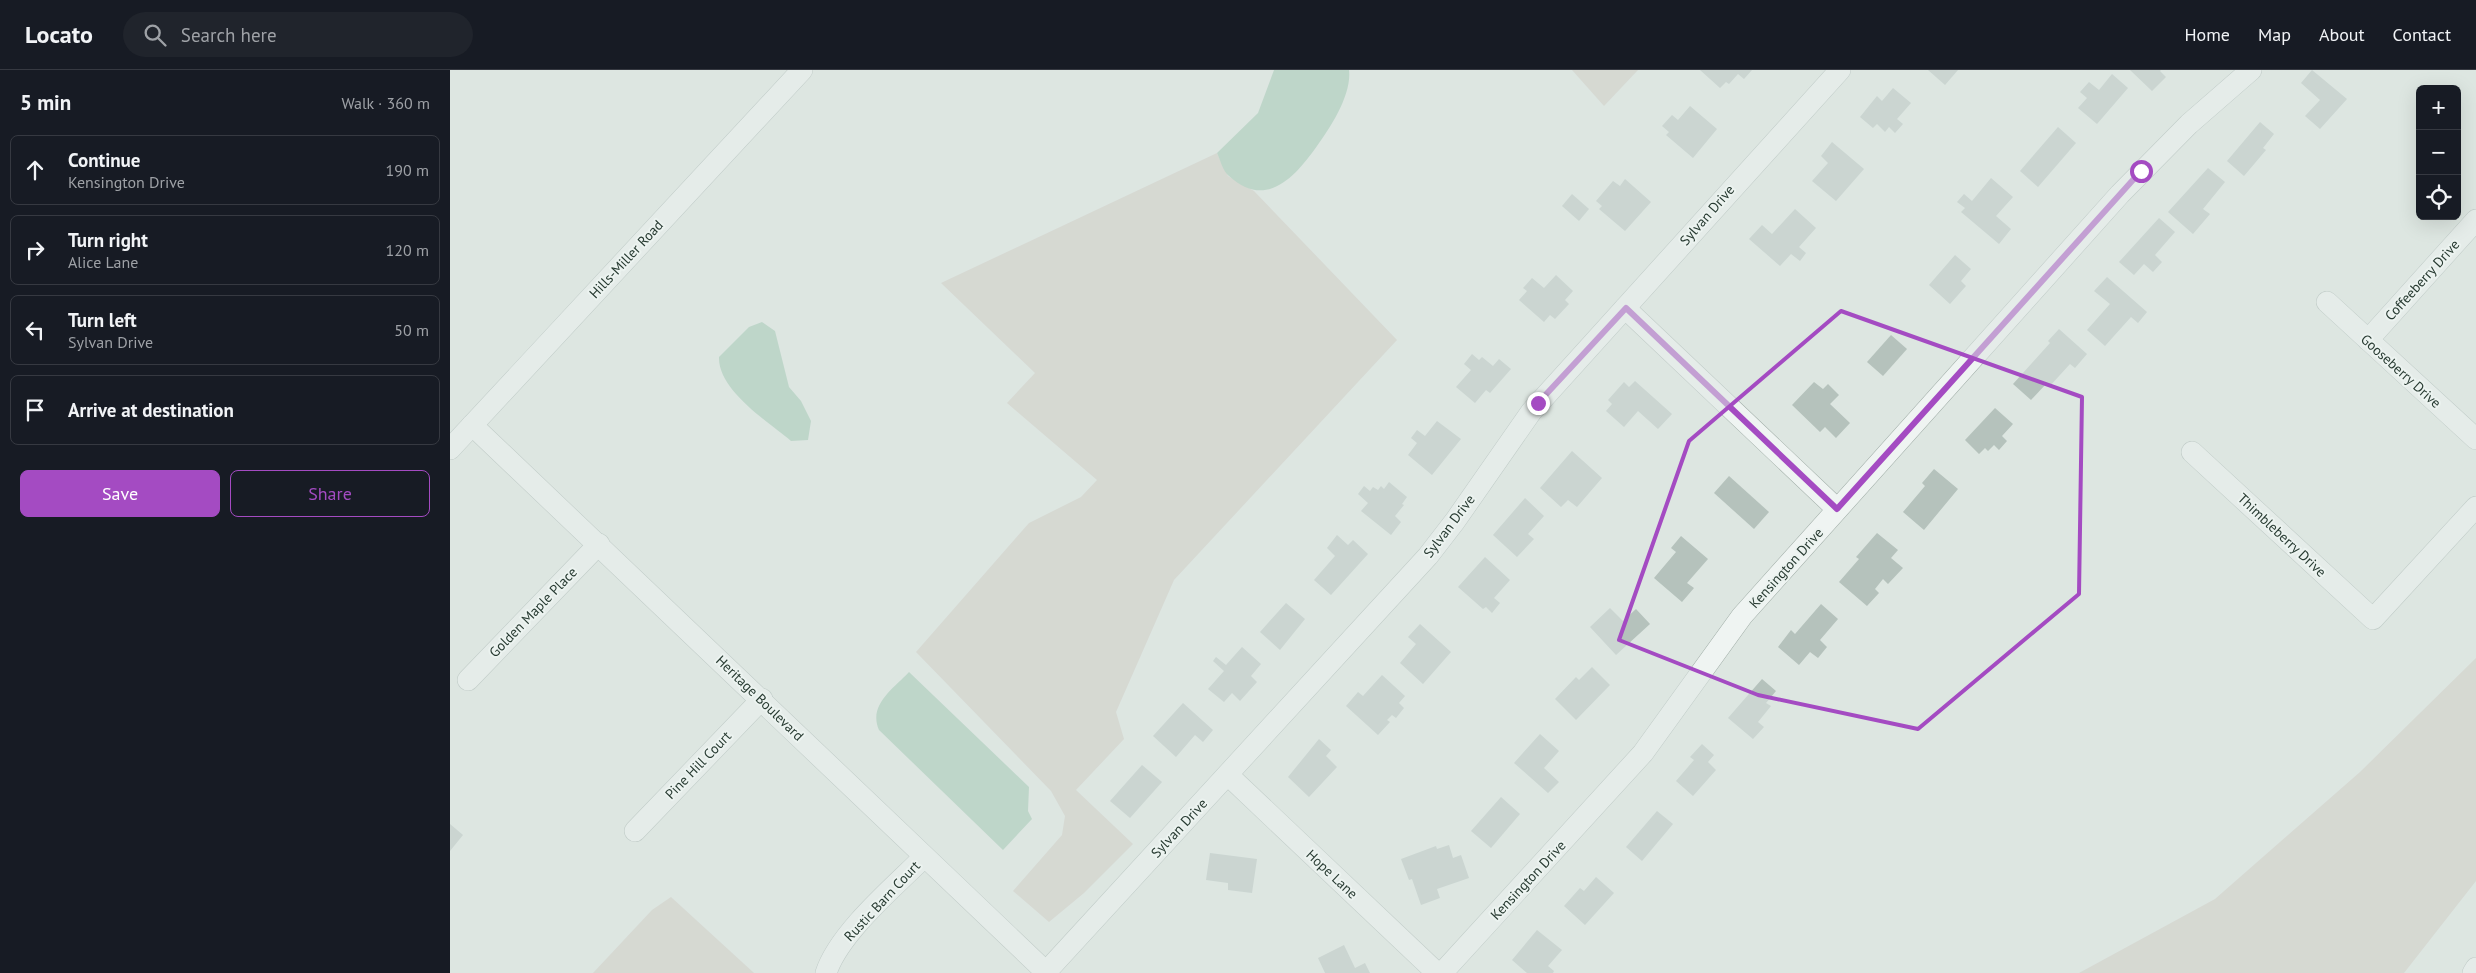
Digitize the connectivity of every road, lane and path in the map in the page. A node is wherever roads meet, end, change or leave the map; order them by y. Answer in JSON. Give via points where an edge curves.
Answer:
{"nodes":[{"id":1,"x":802,"y":70,"type":"edge"},
{"id":2,"x":1840,"y":70,"type":"edge"},
{"id":3,"x":2251,"y":70,"type":"edge"},
{"id":4,"x":2476,"y":220,"type":"edge"},
{"id":5,"x":2327,"y":302,"type":"dead end"},
{"id":6,"x":1626,"y":308,"type":"junction"},
{"id":7,"x":2368,"y":340,"type":"junction"},
{"id":8,"x":472,"y":425,"type":"junction"},
{"id":9,"x":2476,"y":439,"type":"edge"},
{"id":10,"x":450,"y":449,"type":"edge"},
{"id":11,"x":2192,"y":452,"type":"dead end"},
{"id":12,"x":2476,"y":507,"type":"edge"},
{"id":13,"x":1837,"y":509,"type":"junction"},
{"id":14,"x":599,"y":544,"type":"junction"},
{"id":15,"x":468,"y":680,"type":"dead end"},
{"id":16,"x":762,"y":699,"type":"junction"},
{"id":17,"x":1228,"y":775,"type":"junction"},
{"id":18,"x":635,"y":831,"type":"dead end"},
{"id":19,"x":924,"y":856,"type":"junction"},
{"id":20,"x":2476,"y":968,"type":"edge"},
{"id":21,"x":1046,"y":972,"type":"edge"},
{"id":22,"x":826,"y":973,"type":"edge"},
{"id":23,"x":1437,"y":973,"type":"edge"},
{"id":24,"x":1442,"y":973,"type":"edge"},
{"id":25,"x":2473,"y":973,"type":"edge"}],
"edges":[{"from":1,"to":8,"type":"street","name":"Hills-Miller Road"},
{"from":2,"to":6,"type":"street","name":"Sylvan Drive"},
{"from":3,"to":13,"type":"street","name":"Kensington Drive","via":[[2188,124],[2144,168]]},
{"from":4,"to":7,"type":"street","name":"Coffeeberry Drive"},
{"from":5,"to":7,"type":"street","name":"Gooseberry Drive"},
{"from":6,"to":13,"type":"street"},
{"from":6,"to":17,"type":"street","name":"Sylvan Drive","via":[[1531,412],[1428,556]]},
{"from":7,"to":9,"type":"street","name":"Gooseberry Drive"},
{"from":8,"to":10,"type":"street","name":"Hills-Miller Road"},
{"from":8,"to":14,"type":"street","name":"Heritage Boulevard"},
{"from":11,"to":12,"type":"street","name":"Thimbleberry Drive","via":[[2373,619]]},
{"from":13,"to":24,"type":"street","name":"Kensington Drive","via":[[1742,616],[1643,753]]},
{"from":14,"to":15,"type":"street","name":"Golden Maple Place"},
{"from":14,"to":16,"type":"street","name":"Heritage Boulevard"},
{"from":16,"to":18,"type":"street","name":"Pine Hill Court"},
{"from":16,"to":19,"type":"street","name":"Heritage Boulevard"},
{"from":17,"to":21,"type":"street","name":"Sylvan Drive"},
{"from":17,"to":23,"type":"street","name":"Hope Lane"},
{"from":19,"to":21,"type":"street","name":"Heritage Boulevard"},
{"from":19,"to":22,"type":"street","name":"Rustic Barn Court","via":[[846,938]]},
{"from":20,"to":25,"type":"street"}]}
